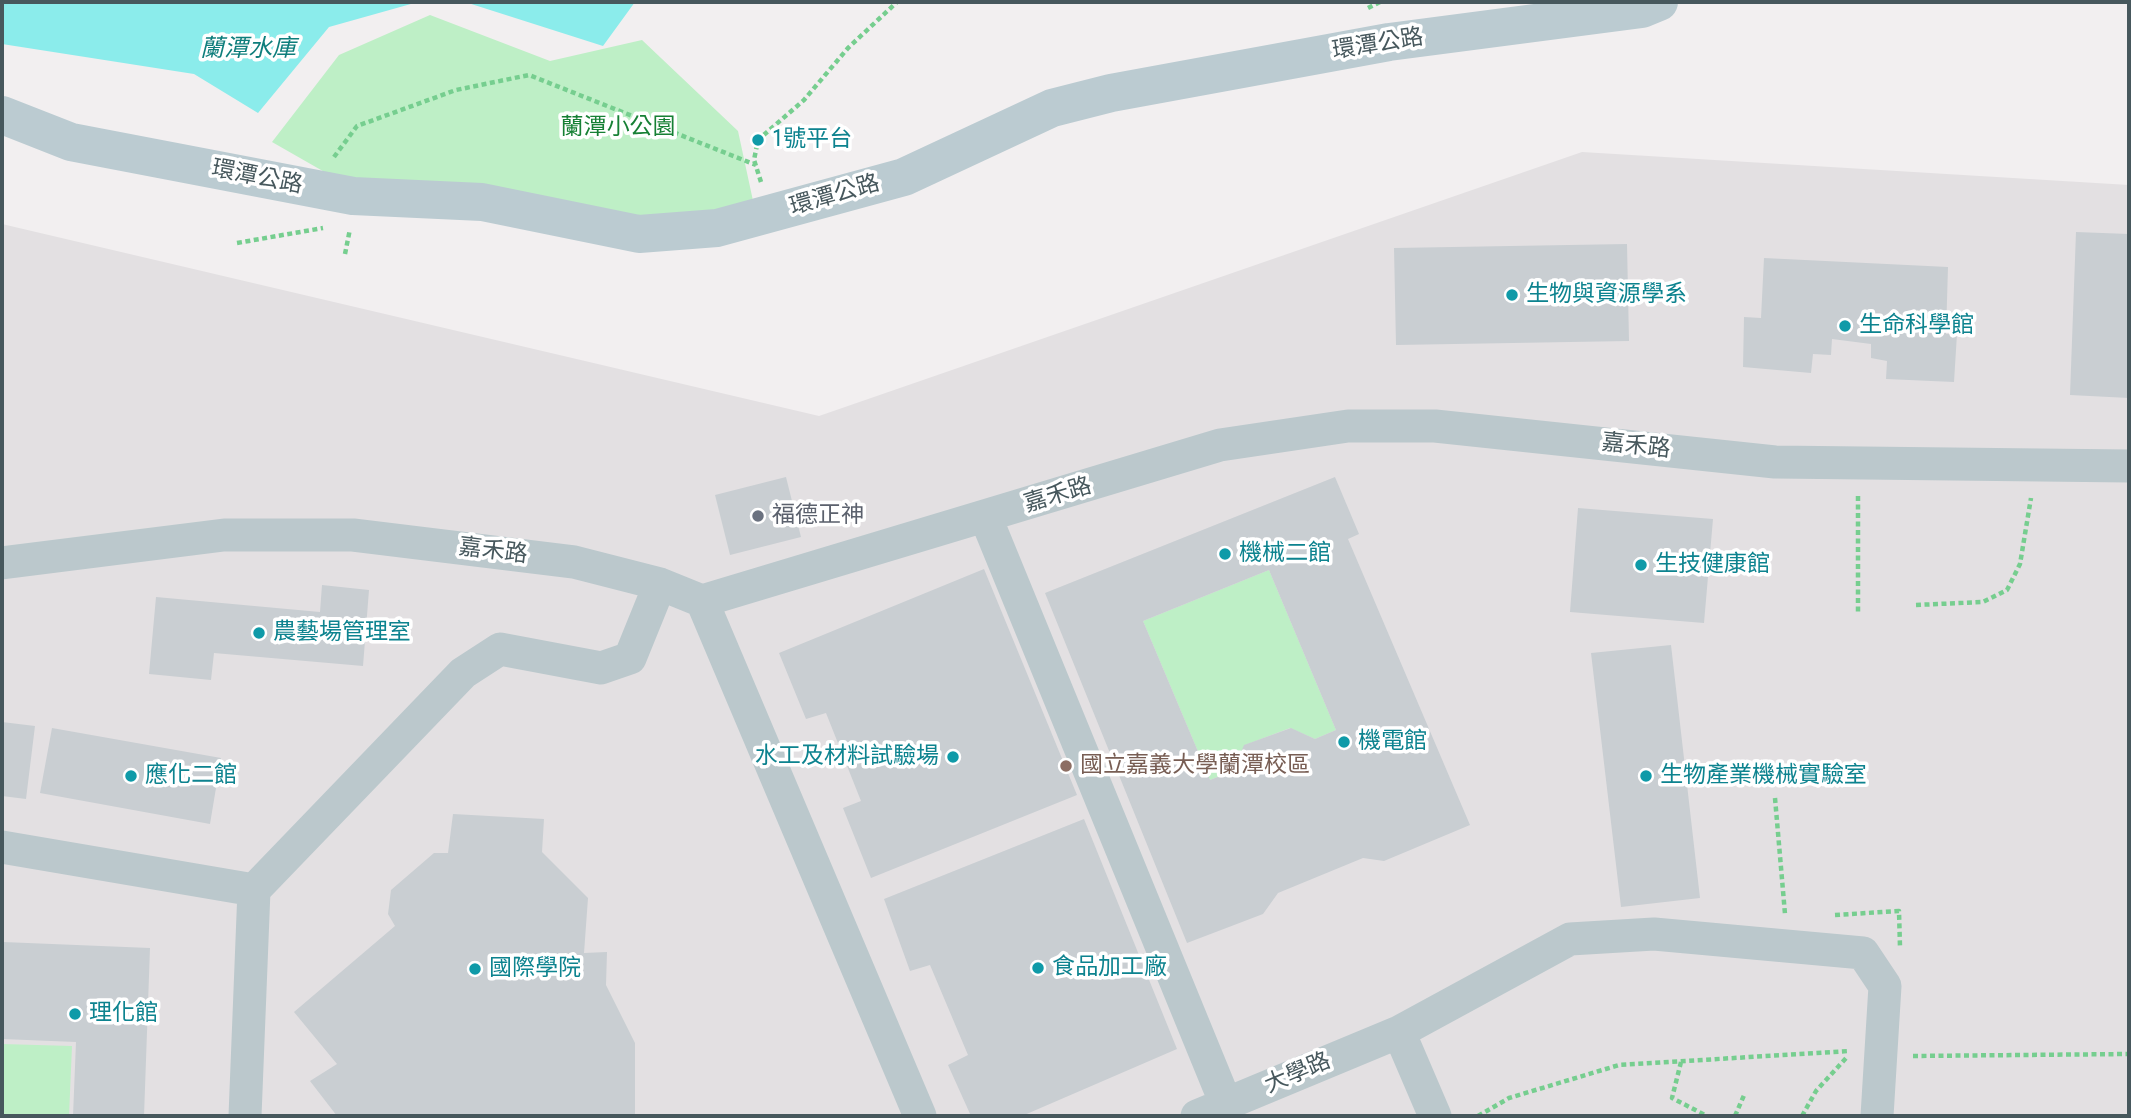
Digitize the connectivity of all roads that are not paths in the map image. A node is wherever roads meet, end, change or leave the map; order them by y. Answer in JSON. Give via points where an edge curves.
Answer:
{"nodes":[{"id":1,"x":1659,"y":2,"type":"edge"},
{"id":2,"x":2,"y":115,"type":"edge"},
{"id":3,"x":2129,"y":466,"type":"edge"},
{"id":4,"x":986,"y":518,"type":"junction"},
{"id":5,"x":2,"y":563,"type":"edge"},
{"id":6,"x":660,"y":584,"type":"junction"},
{"id":7,"x":702,"y":601,"type":"junction"},
{"id":8,"x":2,"y":847,"type":"edge"},
{"id":9,"x":254,"y":890,"type":"junction"},
{"id":10,"x":1399,"y":1032,"type":"junction"},
{"id":11,"x":1212,"y":1110,"type":"edge"},
{"id":12,"x":245,"y":1116,"type":"edge"},
{"id":13,"x":920,"y":1116,"type":"edge"},
{"id":14,"x":1435,"y":1116,"type":"edge"},
{"id":15,"x":1877,"y":1116,"type":"edge"}],
"edges":[{"from":1,"to":2,"type":"street","name":"環潭公路","via":[[1642,9],[1389,42],[1111,93],[1052,108],[904,177],[717,228],[639,234],[482,202],[352,196],[71,142]]},
{"from":3,"to":4,"type":"street","name":"嘉禾路","via":[[1775,462],[1435,426],[1348,426],[1220,446]]},
{"from":4,"to":7,"type":"street","name":"嘉禾路"},
{"from":4,"to":11,"type":"street"},
{"from":5,"to":6,"type":"street","name":"嘉禾路","via":[[224,535],[353,535],[574,562]]},
{"from":6,"to":7,"type":"street","name":"嘉禾路"},
{"from":6,"to":9,"type":"street","via":[[630,658],[601,668],[500,649],[463,673]]},
{"from":7,"to":13,"type":"street"},
{"from":8,"to":9,"type":"street"},
{"from":9,"to":12,"type":"street"},
{"from":10,"to":11,"type":"street","name":"大學路"},
{"from":10,"to":14,"type":"street"},
{"from":10,"to":15,"type":"street","name":"大學路","via":[[1570,939],[1654,934],[1863,953],[1885,986]]}]}
